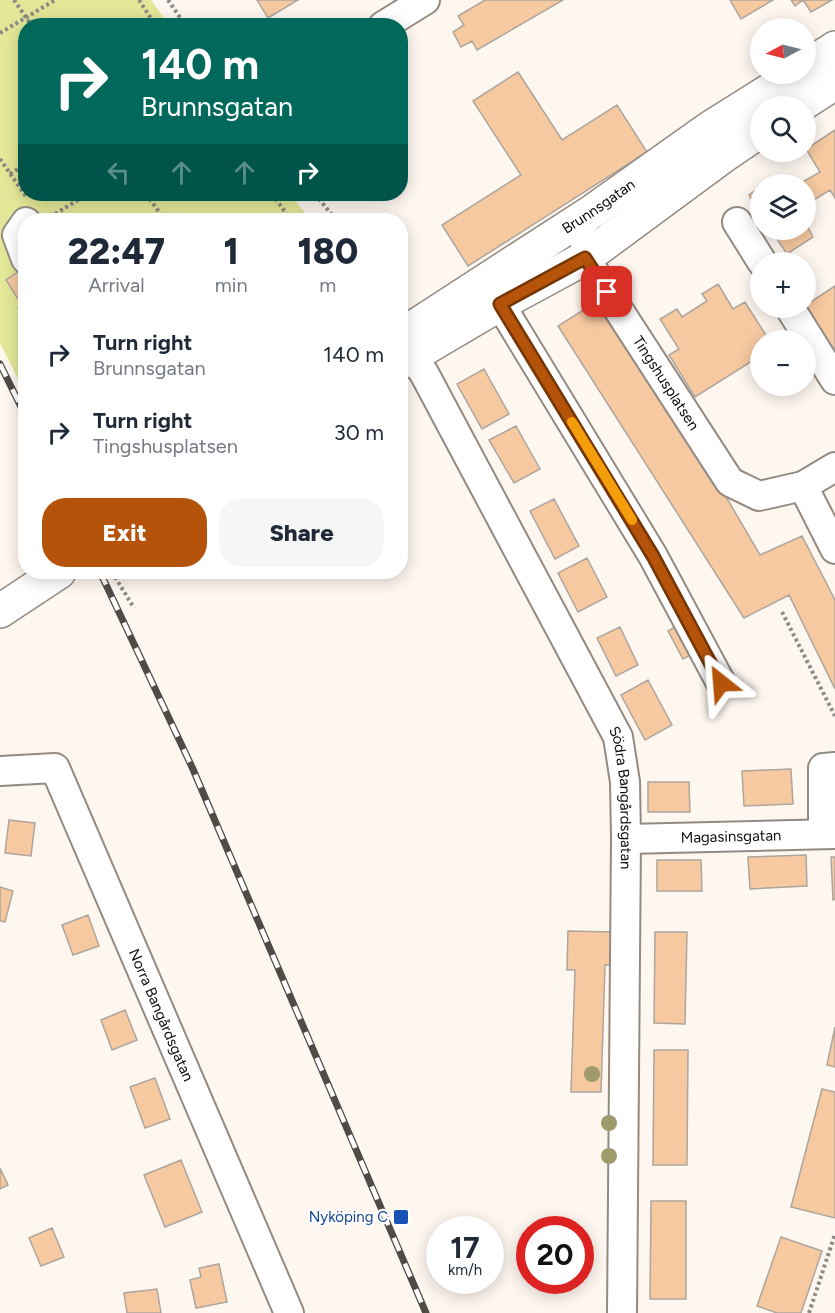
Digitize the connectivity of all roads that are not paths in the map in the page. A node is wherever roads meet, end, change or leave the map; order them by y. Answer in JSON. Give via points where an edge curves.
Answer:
{"nodes":[{"id":1,"x":425,"y":0,"type":"edge"},
{"id":2,"x":396,"y":18,"type":"edge"},
{"id":3,"x":835,"y":48,"type":"edge"},
{"id":4,"x":816,"y":60,"type":"edge"},
{"id":5,"x":835,"y":83,"type":"edge"},
{"id":6,"x":780,"y":84,"type":"edge"},
{"id":7,"x":815,"y":96,"type":"edge"},
{"id":8,"x":750,"y":138,"type":"edge"},
{"id":9,"x":593,"y":211,"type":"junction"},
{"id":10,"x":737,"y":222,"type":"dead end"},
{"id":11,"x":756,"y":252,"type":"edge"},
{"id":12,"x":585,"y":258,"type":"junction"},
{"id":13,"x":500,"y":304,"type":"junction"},
{"id":14,"x":796,"y":318,"type":"edge"},
{"id":15,"x":408,"y":344,"type":"edge"},
{"id":16,"x":408,"y":345,"type":"edge"},
{"id":17,"x":408,"y":354,"type":"edge"},
{"id":18,"x":835,"y":380,"type":"edge"},
{"id":19,"x":835,"y":467,"type":"edge"},
{"id":20,"x":803,"y":486,"type":"junction"},
{"id":21,"x":835,"y":549,"type":"edge"},
{"id":22,"x":23,"y":579,"type":"edge"},
{"id":23,"x":48,"y":579,"type":"edge"},
{"id":24,"x":0,"y":594,"type":"edge"},
{"id":25,"x":0,"y":611,"type":"edge"},
{"id":26,"x":721,"y":683,"type":"dead end"},
{"id":27,"x":835,"y":767,"type":"edge"},
{"id":28,"x":0,"y":771,"type":"edge"},
{"id":29,"x":829,"y":834,"type":"edge"},
{"id":30,"x":626,"y":839,"type":"junction"},
{"id":31,"x":289,"y":1313,"type":"edge"},
{"id":32,"x":622,"y":1313,"type":"edge"}],
"edges":[{"from":1,"to":2,"type":"street"},
{"from":3,"to":4,"type":"main road"},
{"from":5,"to":7,"type":"main road"},
{"from":6,"to":9,"type":"main road","name":"Brunnsgatan"},
{"from":8,"to":12,"type":"main road"},
{"from":9,"to":12,"type":"street","via":[[585,237]]},
{"from":9,"to":15,"type":"main road","name":"Brunnsgatan"},
{"from":10,"to":11,"type":"street"},
{"from":12,"to":13,"type":"main road"},
{"from":12,"to":20,"type":"street","name":"Tingshusplatsen","via":[[730,482],[759,496]]},
{"from":13,"to":16,"type":"main road"},
{"from":13,"to":26,"type":"street","via":[[653,556]]},
{"from":14,"to":18,"type":"street"},
{"from":17,"to":30,"type":"street","name":"Södra Bangårdsgatan","via":[[618,737],[625,782]]},
{"from":19,"to":20,"type":"street","name":"Tingshusplatsen"},
{"from":20,"to":21,"type":"street"},
{"from":22,"to":24,"type":"main road"},
{"from":23,"to":25,"type":"main road"},
{"from":27,"to":29,"type":"street","via":[[823,768]]},
{"from":28,"to":31,"type":"street","name":"Norra Bangårdsgatan","via":[[55,768]]},
{"from":29,"to":30,"type":"street","name":"Magasinsgatan"},
{"from":30,"to":32,"type":"street","name":"Södra Bangårdsgatan"}]}
